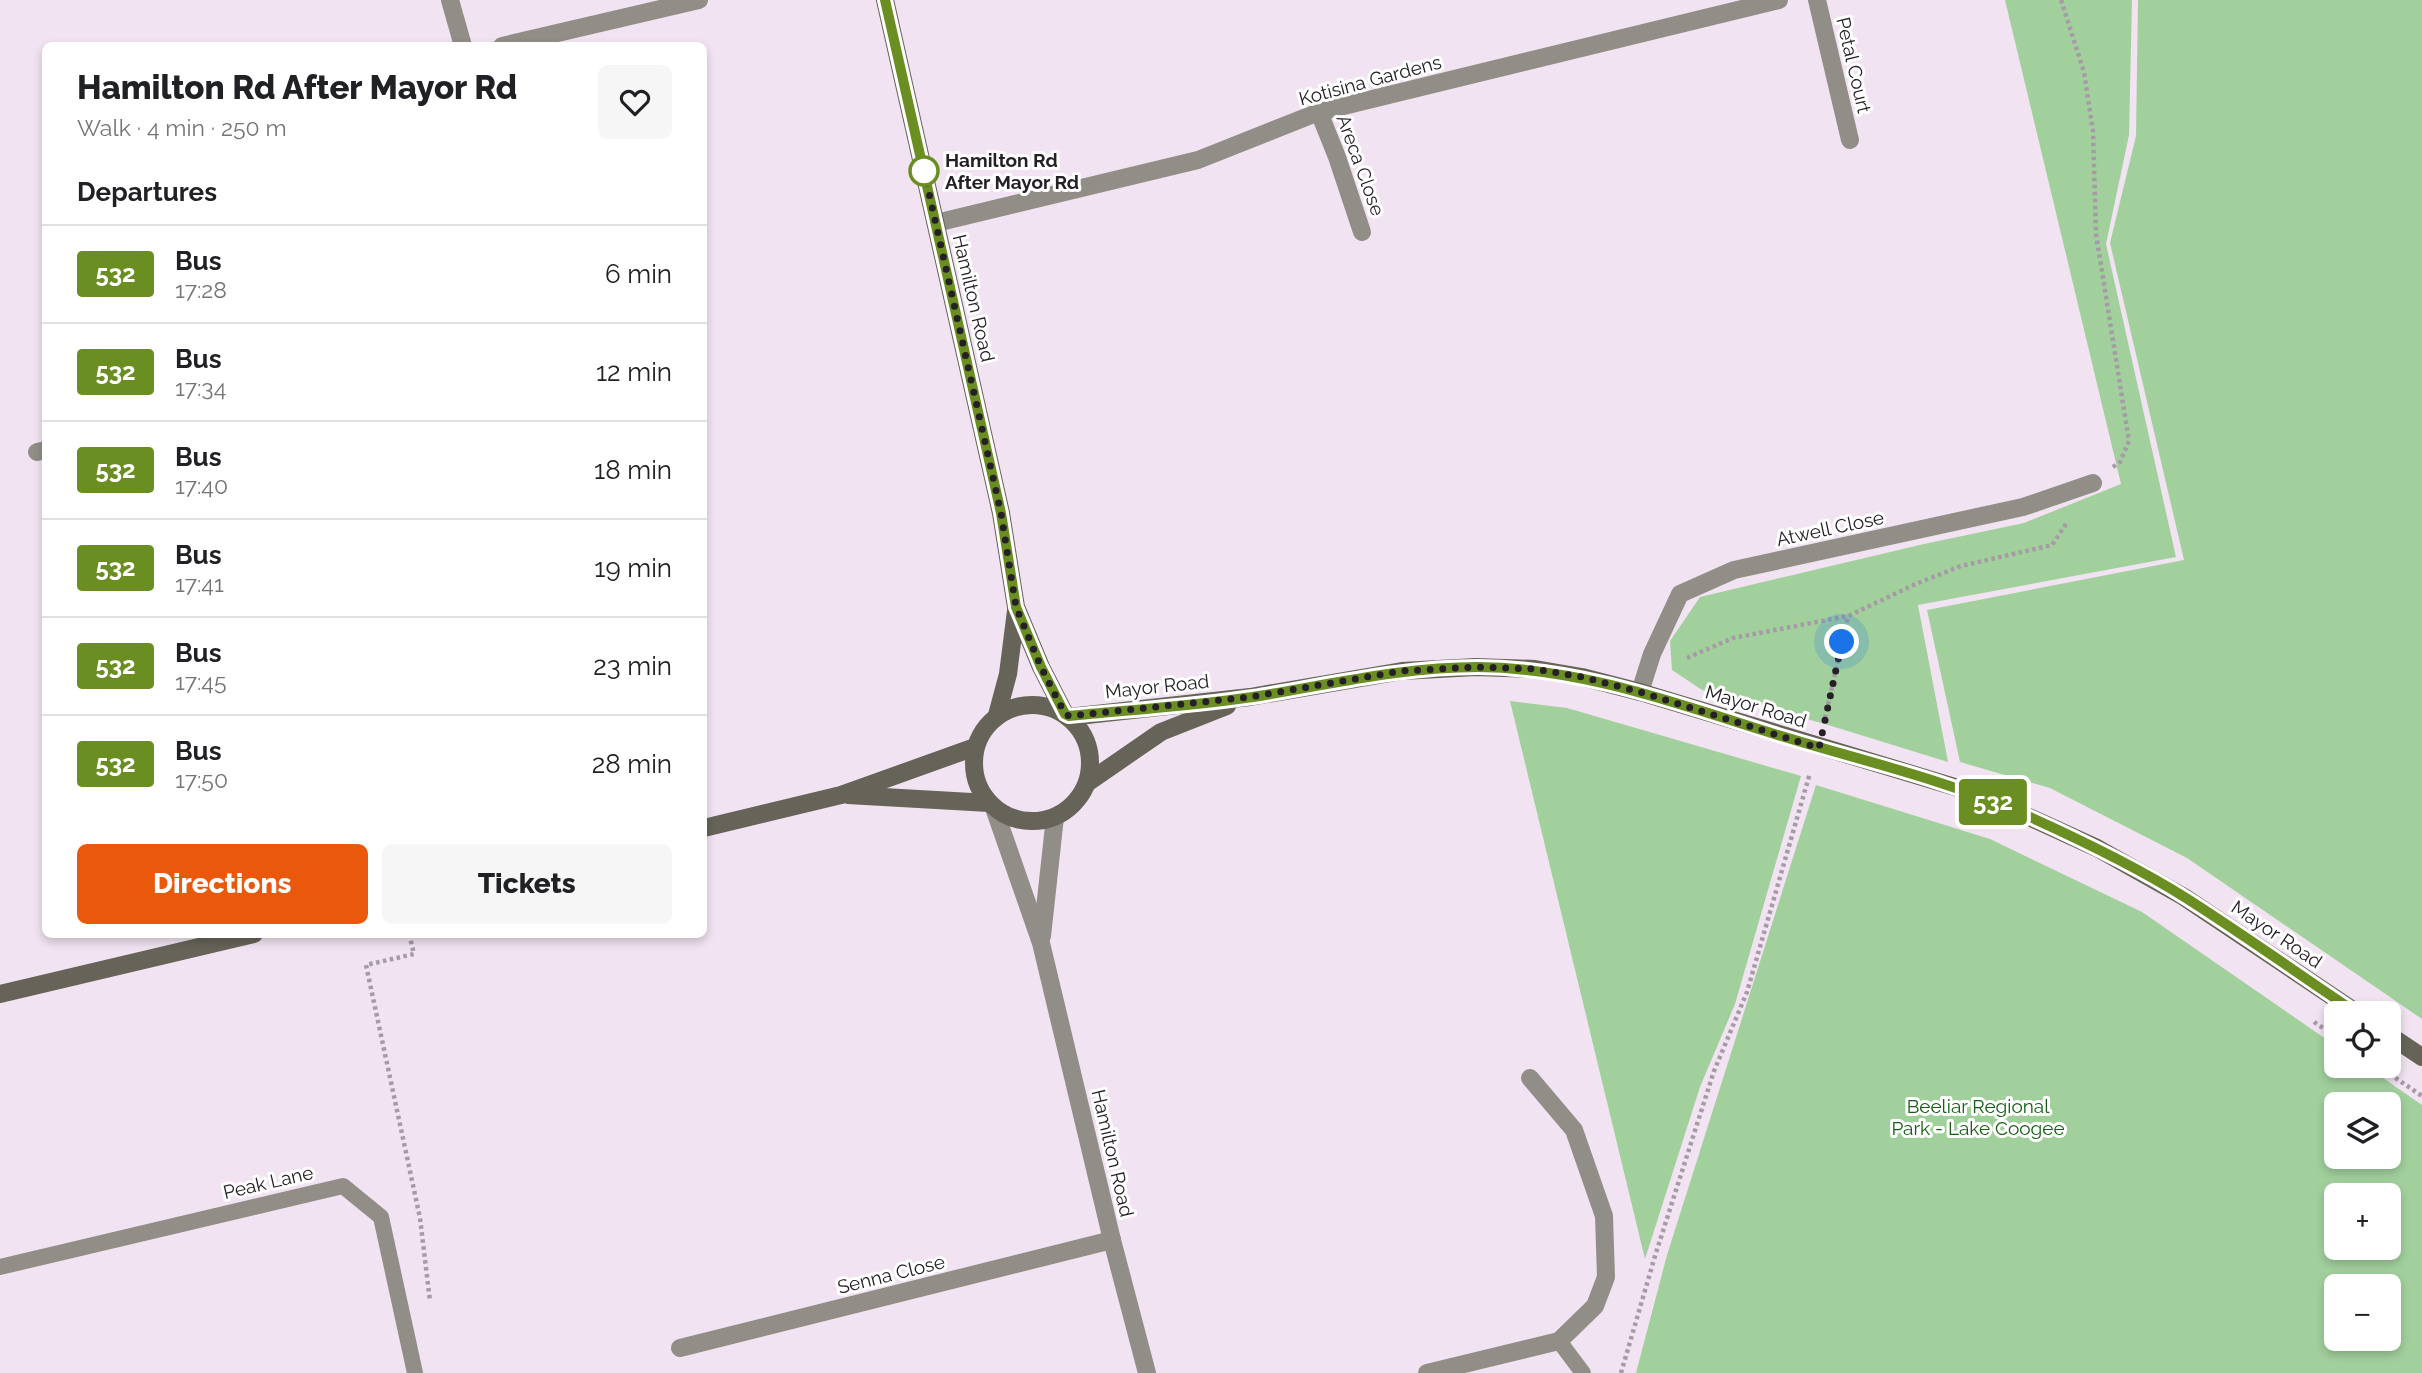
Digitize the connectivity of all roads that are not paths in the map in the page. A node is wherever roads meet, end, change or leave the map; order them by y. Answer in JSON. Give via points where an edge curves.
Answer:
{"nodes":[{"id":1,"x":450,"y":0,"type":"edge"},
{"id":2,"x":699,"y":0,"type":"edge"},
{"id":3,"x":885,"y":0,"type":"edge"},
{"id":4,"x":1779,"y":0,"type":"edge"},
{"id":5,"x":1817,"y":0,"type":"edge"},
{"id":6,"x":462,"y":42,"type":"edge"},
{"id":7,"x":519,"y":42,"type":"edge"},
{"id":8,"x":1319,"y":112,"type":"junction"},
{"id":9,"x":1850,"y":140,"type":"dead end"},
{"id":10,"x":936,"y":223,"type":"junction"},
{"id":11,"x":1362,"y":232,"type":"dead end"},
{"id":12,"x":2093,"y":483,"type":"road end"},
{"id":13,"x":1016,"y":607,"type":"junction"},
{"id":14,"x":1640,"y":692,"type":"junction"},
{"id":15,"x":1250,"y":697,"type":"junction"},
{"id":16,"x":997,"y":715,"type":"junction"},
{"id":17,"x":1067,"y":715,"type":"junction"},
{"id":18,"x":975,"y":747,"type":"junction"},
{"id":19,"x":1087,"y":783,"type":"junction"},
{"id":20,"x":841,"y":795,"type":"junction"},
{"id":21,"x":991,"y":805,"type":"junction"},
{"id":22,"x":1055,"y":817,"type":"junction"},
{"id":23,"x":707,"y":827,"type":"edge"},
{"id":24,"x":237,"y":938,"type":"edge"},
{"id":25,"x":1041,"y":943,"type":"junction"},
{"id":26,"x":0,"y":993,"type":"edge"},
{"id":27,"x":2339,"y":1001,"type":"edge"},
{"id":28,"x":2401,"y":1043,"type":"edge"},
{"id":29,"x":2422,"y":1057,"type":"edge"},
{"id":30,"x":1530,"y":1078,"type":"dead end"},
{"id":31,"x":1112,"y":1240,"type":"junction"},
{"id":32,"x":0,"y":1267,"type":"edge"},
{"id":33,"x":1559,"y":1341,"type":"junction"},
{"id":34,"x":680,"y":1348,"type":"dead end"},
{"id":35,"x":415,"y":1373,"type":"edge"},
{"id":36,"x":1147,"y":1373,"type":"edge"},
{"id":37,"x":1427,"y":1373,"type":"edge"},
{"id":38,"x":1583,"y":1373,"type":"edge"}],
"edges":[{"from":1,"to":6,"type":"street"},
{"from":2,"to":7,"type":"street"},
{"from":3,"to":10,"type":"main road","name":"Hamilton Road"},
{"from":4,"to":8,"type":"street","name":"Kotisina Gardens"},
{"from":5,"to":9,"type":"street","name":"Petal Court"},
{"from":8,"to":10,"type":"street","name":"Kotisina Gardens","via":[[1198,160]]},
{"from":8,"to":11,"type":"street","name":"Areca Close"},
{"from":10,"to":13,"type":"main road","name":"Hamilton Road","via":[[1001,513]]},
{"from":12,"to":14,"type":"street","name":"Atwell Close","via":[[2023,507],[1734,570],[1680,594]]},
{"from":13,"to":16,"type":"main road","name":"Hamilton Road","via":[[1008,674]]},
{"from":13,"to":17,"type":"main road","name":"Hamilton Road"},
{"from":14,"to":15,"type":"main road","name":"Mayor Road","via":[[1535,669],[1476,667],[1402,671]]},
{"from":14,"to":27,"type":"main road","name":"Mayor Road","via":[[1955,787],[2018,812],[2097,848],[2184,897]]},
{"from":15,"to":17,"type":"main road","name":"Mayor Road"},
{"from":15,"to":19,"type":"main road","name":"Mayor Road","via":[[1161,732]]},
{"from":16,"to":17,"type":"main road","via":[[1031,704]]},
{"from":16,"to":18,"type":"main road"},
{"from":17,"to":19,"type":"main road","via":[[1089,747]]},
{"from":18,"to":20,"type":"main road"},
{"from":18,"to":21,"type":"main road","via":[[978,787]]},
{"from":19,"to":22,"type":"main road","via":[[1080,797]]},
{"from":20,"to":21,"type":"main road"},
{"from":20,"to":23,"type":"main road"},
{"from":21,"to":22,"type":"main road","via":[[1023,821]]},
{"from":21,"to":25,"type":"street","name":"Hamilton Road"},
{"from":22,"to":25,"type":"street","name":"Hamilton Road"},
{"from":24,"to":26,"type":"main road"},
{"from":25,"to":31,"type":"street","name":"Hamilton Road"},
{"from":28,"to":29,"type":"main road"},
{"from":30,"to":33,"type":"street","via":[[1574,1130],[1604,1216],[1606,1277],[1595,1306]]},
{"from":31,"to":34,"type":"street","name":"Senna Close"},
{"from":31,"to":36,"type":"street","name":"Hamilton Road"},
{"from":32,"to":35,"type":"lane","name":"Peak Lane","via":[[343,1186],[381,1217]]},
{"from":33,"to":37,"type":"street"},
{"from":33,"to":38,"type":"lane"}]}
